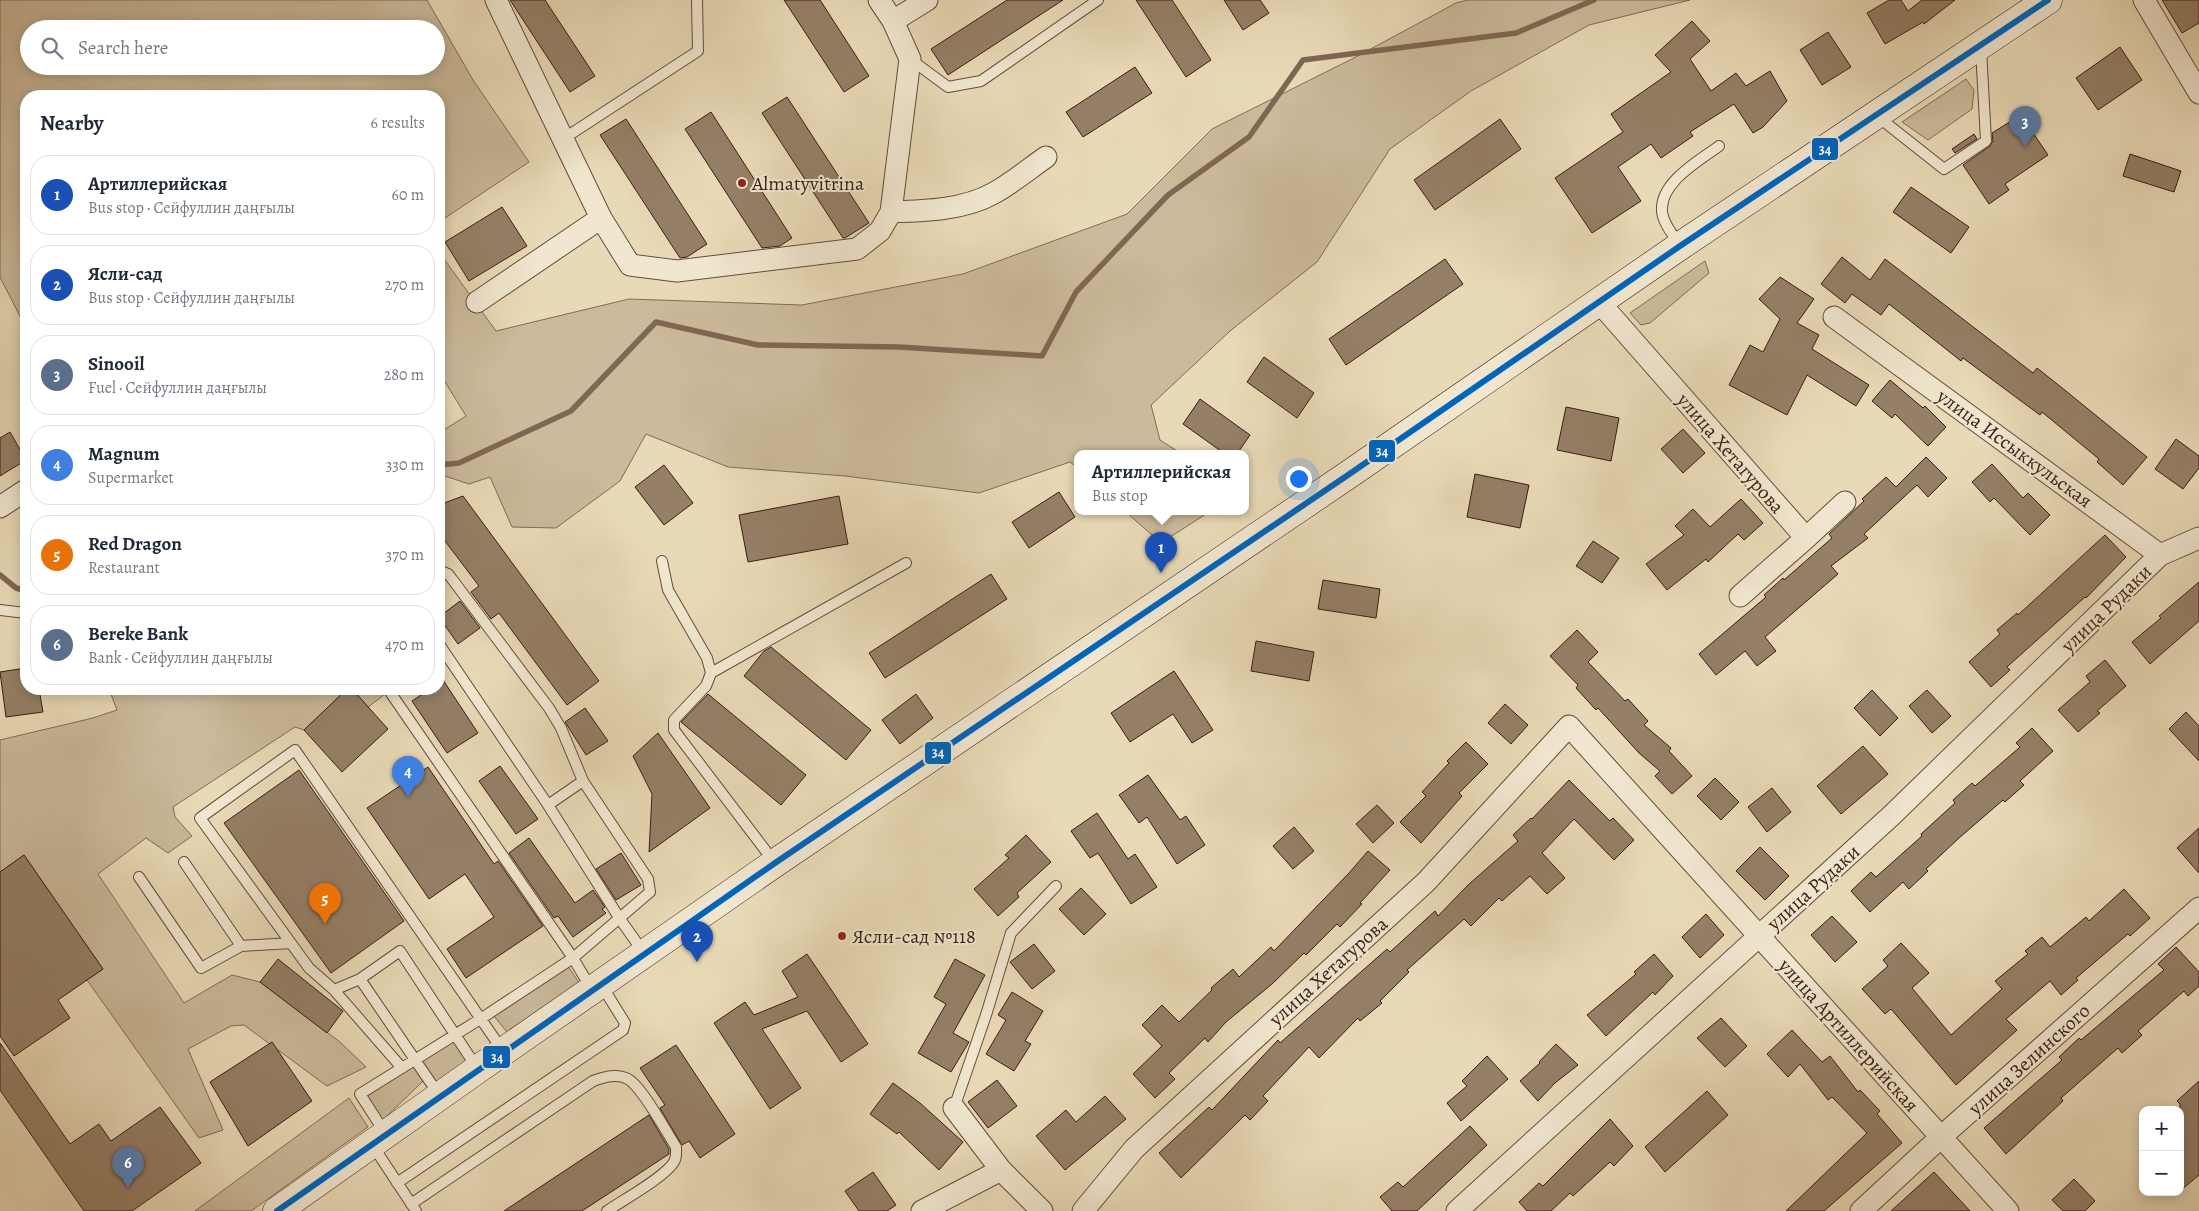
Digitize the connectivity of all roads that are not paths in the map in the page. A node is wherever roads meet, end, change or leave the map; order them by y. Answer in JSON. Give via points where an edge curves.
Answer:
{"nodes":[{"id":1,"x":496,"y":0,"type":"edge"},
{"id":2,"x":697,"y":0,"type":"edge"},
{"id":3,"x":880,"y":0,"type":"edge"},
{"id":4,"x":927,"y":0,"type":"edge"},
{"id":5,"x":1098,"y":0,"type":"edge"},
{"id":6,"x":2048,"y":0,"type":"edge"},
{"id":7,"x":2144,"y":0,"type":"edge"},
{"id":8,"x":893,"y":21,"type":"junction"},
{"id":9,"x":1980,"y":45,"type":"junction"},
{"id":10,"x":910,"y":59,"type":"junction"},
{"id":11,"x":2199,"y":93,"type":"edge"},
{"id":12,"x":1877,"y":115,"type":"junction"},
{"id":13,"x":563,"y":139,"type":"junction"},
{"id":14,"x":1719,"y":146,"type":"dead end"},
{"id":15,"x":1046,"y":157,"type":"dead end"},
{"id":16,"x":891,"y":212,"type":"junction"},
{"id":17,"x":601,"y":218,"type":"junction"},
{"id":18,"x":1680,"y":246,"type":"junction"},
{"id":19,"x":477,"y":302,"type":"dead end"},
{"id":20,"x":1599,"y":302,"type":"junction"},
{"id":21,"x":1834,"y":317,"type":"dead end"},
{"id":22,"x":20,"y":494,"type":"edge"},
{"id":23,"x":1845,"y":502,"type":"dead end"},
{"id":24,"x":0,"y":507,"type":"edge"},
{"id":25,"x":1806,"y":538,"type":"junction"},
{"id":26,"x":2199,"y":538,"type":"edge"},
{"id":27,"x":2160,"y":555,"type":"junction"},
{"id":28,"x":662,"y":561,"type":"dead end"},
{"id":29,"x":906,"y":563,"type":"dead end"},
{"id":30,"x":445,"y":573,"type":"edge"},
{"id":31,"x":1740,"y":596,"type":"dead end"},
{"id":32,"x":0,"y":610,"type":"edge"},
{"id":33,"x":20,"y":612,"type":"edge"},
{"id":34,"x":445,"y":653,"type":"edge"},
{"id":35,"x":711,"y":673,"type":"junction"},
{"id":36,"x":392,"y":695,"type":"edge"},
{"id":37,"x":1569,"y":726,"type":"joint"},
{"id":38,"x":583,"y":781,"type":"junction"},
{"id":39,"x":548,"y":804,"type":"junction"},
{"id":40,"x":184,"y":862,"type":"dead end"},
{"id":41,"x":775,"y":864,"type":"junction"},
{"id":42,"x":139,"y":877,"type":"dead end"},
{"id":43,"x":1056,"y":886,"type":"dead end"},
{"id":44,"x":2199,"y":908,"type":"edge"},
{"id":45,"x":620,"y":919,"type":"junction"},
{"id":46,"x":1759,"y":936,"type":"junction"},
{"id":47,"x":291,"y":943,"type":"junction"},
{"id":48,"x":241,"y":946,"type":"junction"},
{"id":49,"x":645,"y":954,"type":"junction"},
{"id":50,"x":573,"y":958,"type":"junction"},
{"id":51,"x":360,"y":979,"type":"junction"},
{"id":52,"x":597,"y":988,"type":"junction"},
{"id":53,"x":334,"y":990,"type":"junction"},
{"id":54,"x":482,"y":1018,"type":"junction"},
{"id":55,"x":454,"y":1035,"type":"junction"},
{"id":56,"x":504,"y":1051,"type":"junction"},
{"id":57,"x":415,"y":1059,"type":"junction"},
{"id":58,"x":402,"y":1068,"type":"junction"},
{"id":59,"x":478,"y":1069,"type":"junction"},
{"id":60,"x":440,"y":1096,"type":"junction"},
{"id":61,"x":954,"y":1108,"type":"joint"},
{"id":62,"x":1941,"y":1137,"type":"junction"},
{"id":63,"x":379,"y":1140,"type":"junction"},
{"id":64,"x":1001,"y":1170,"type":"junction"},
{"id":65,"x":397,"y":1183,"type":"junction"},
{"id":66,"x":414,"y":1208,"type":"edge"},
{"id":67,"x":277,"y":1211,"type":"edge"},
{"id":68,"x":607,"y":1211,"type":"edge"},
{"id":69,"x":922,"y":1211,"type":"edge"},
{"id":70,"x":1042,"y":1211,"type":"edge"},
{"id":71,"x":1083,"y":1211,"type":"edge"},
{"id":72,"x":1457,"y":1211,"type":"edge"},
{"id":73,"x":1861,"y":1211,"type":"edge"},
{"id":74,"x":2008,"y":1211,"type":"edge"}],
"edges":[{"from":1,"to":13,"type":"street"},
{"from":2,"to":13,"type":"lane","via":[[698,51]]},
{"from":3,"to":8,"type":"street"},
{"from":4,"to":8,"type":"street"},
{"from":5,"to":10,"type":"lane","via":[[981,81],[948,87]]},
{"from":6,"to":9,"type":"main road"},
{"from":7,"to":11,"type":"street"},
{"from":8,"to":10,"type":"street"},
{"from":9,"to":12,"type":"main road"},
{"from":9,"to":12,"type":"lane","via":[[1986,141],[1944,169]]},
{"from":10,"to":16,"type":"street"},
{"from":12,"to":18,"type":"main road"},
{"from":13,"to":17,"type":"street"},
{"from":14,"to":18,"type":"lane","via":[[1673,184],[1663,202],[1665,221]]},
{"from":15,"to":16,"type":"street","via":[[994,194],[933,210]]},
{"from":16,"to":17,"type":"street","via":[[880,231],[857,249],[677,271],[630,264]]},
{"from":17,"to":19,"type":"street"},
{"from":18,"to":20,"type":"main road"},
{"from":20,"to":25,"type":"street","name":"улица Хетагурова"},
{"from":20,"to":41,"type":"main road"},
{"from":21,"to":27,"type":"street","name":"улица Иссыккульская"},
{"from":22,"to":24,"type":"street"},
{"from":23,"to":25,"type":"street"},
{"from":25,"to":31,"type":"street"},
{"from":26,"to":27,"type":"street"},
{"from":27,"to":46,"type":"street","name":"улица Рудаки","via":[[1891,816]]},
{"from":28,"to":35,"type":"lane","via":[[668,590],[707,658]]},
{"from":29,"to":35,"type":"lane"},
{"from":30,"to":38,"type":"lane","via":[[549,708]]},
{"from":32,"to":33,"type":"lane"},
{"from":34,"to":39,"type":"lane"},
{"from":35,"to":41,"type":"lane","via":[[706,686],[674,720],[674,730]]},
{"from":36,"to":50,"type":"lane"},
{"from":37,"to":46,"type":"street","name":"улица Артиллерийская"},
{"from":37,"to":71,"type":"street","name":"улица Хетагурова","via":[[1426,882],[1134,1150]]},
{"from":38,"to":39,"type":"lane"},
{"from":38,"to":45,"type":"lane","via":[[650,884],[649,894]]},
{"from":39,"to":45,"type":"lane"},
{"from":40,"to":48,"type":"lane"},
{"from":41,"to":49,"type":"main road"},
{"from":42,"to":48,"type":"lane","via":[[201,968]]},
{"from":43,"to":61,"type":"lane","via":[[1010,933]]},
{"from":44,"to":62,"type":"street","name":"улица Зелинского"},
{"from":45,"to":49,"type":"lane"},
{"from":45,"to":50,"type":"lane"},
{"from":46,"to":62,"type":"street","name":"улица Артиллерийская"},
{"from":46,"to":72,"type":"street","name":"улица Рудаки"},
{"from":47,"to":48,"type":"lane"},
{"from":47,"to":53,"type":"lane","via":[[309,968]]},
{"from":47,"to":54,"type":"lane","via":[[200,818],[295,750]]},
{"from":49,"to":52,"type":"main road"},
{"from":50,"to":52,"type":"lane"},
{"from":50,"to":54,"type":"lane"},
{"from":51,"to":53,"type":"lane"},
{"from":51,"to":55,"type":"lane","via":[[400,951]]},
{"from":51,"to":57,"type":"lane"},
{"from":52,"to":56,"type":"main road"},
{"from":52,"to":65,"type":"lane","via":[[625,1023],[622,1030]]},
{"from":53,"to":58,"type":"lane"},
{"from":54,"to":55,"type":"lane"},
{"from":54,"to":56,"type":"lane"},
{"from":55,"to":57,"type":"lane"},
{"from":55,"to":59,"type":"lane"},
{"from":56,"to":59,"type":"main road"},
{"from":57,"to":58,"type":"lane"},
{"from":57,"to":60,"type":"lane"},
{"from":58,"to":63,"type":"lane","via":[[360,1094]]},
{"from":59,"to":60,"type":"main road"},
{"from":60,"to":63,"type":"main road"},
{"from":61,"to":64,"type":"street"},
{"from":62,"to":73,"type":"street","name":"улица Зелинского"},
{"from":62,"to":74,"type":"street","name":"улица Артиллерийская"},
{"from":63,"to":65,"type":"lane"},
{"from":63,"to":67,"type":"main road"},
{"from":64,"to":69,"type":"street"},
{"from":64,"to":70,"type":"street"},
{"from":65,"to":66,"type":"lane"},
{"from":66,"to":68,"type":"lane","via":[[593,1081],[620,1076],[639,1091],[676,1146],[676,1156],[663,1174]]}]}
